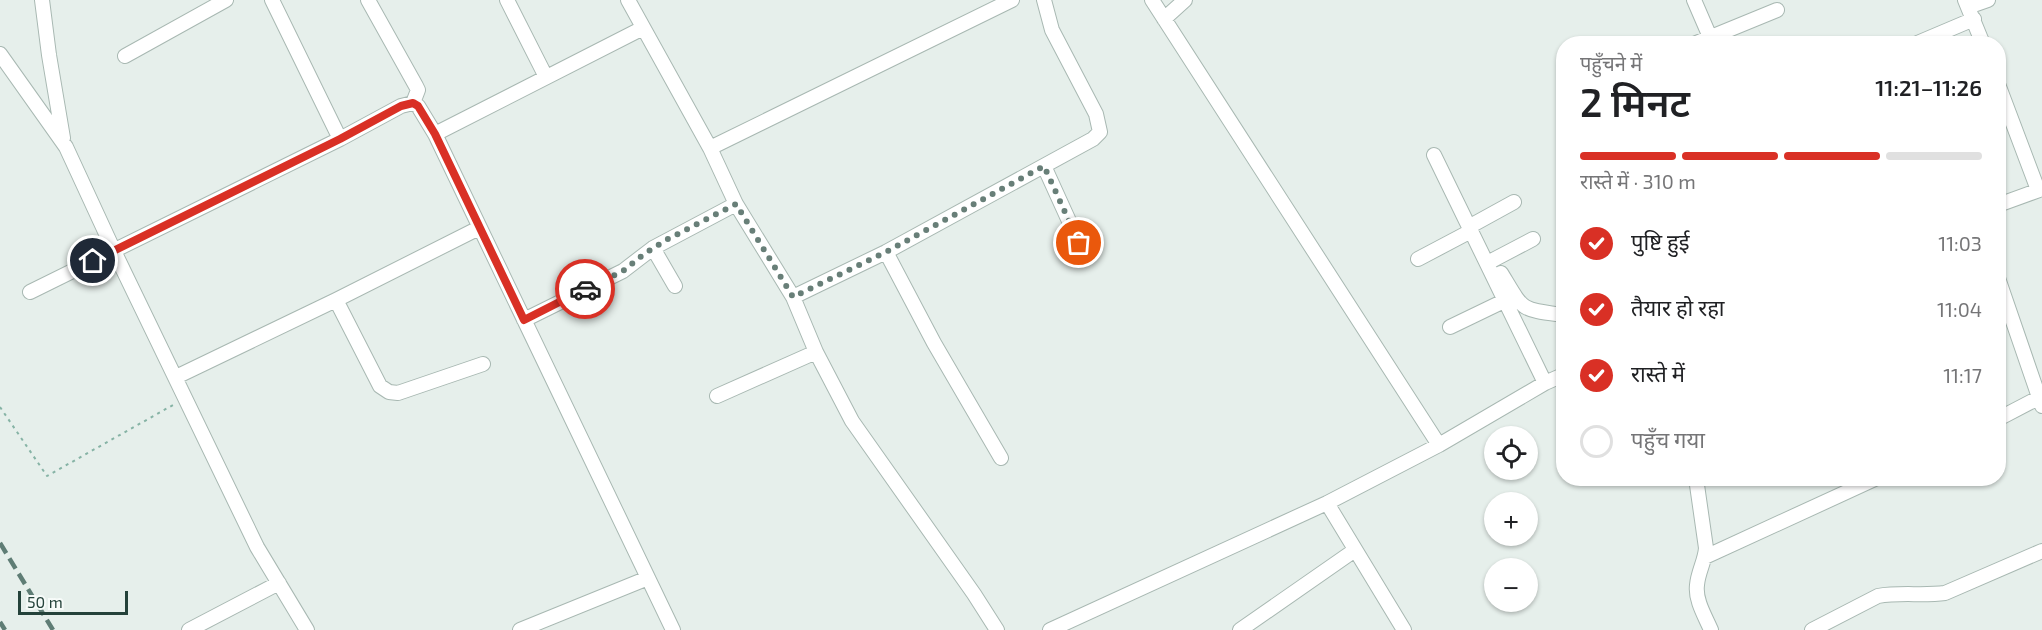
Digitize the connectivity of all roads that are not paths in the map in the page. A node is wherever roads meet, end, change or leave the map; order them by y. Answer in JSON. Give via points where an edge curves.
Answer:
{"nodes":[{"id":1,"x":42,"y":0,"type":"edge"},
{"id":2,"x":226,"y":0,"type":"edge"},
{"id":3,"x":272,"y":0,"type":"edge"},
{"id":4,"x":368,"y":0,"type":"edge"},
{"id":5,"x":507,"y":0,"type":"edge"},
{"id":6,"x":628,"y":0,"type":"edge"},
{"id":7,"x":1012,"y":0,"type":"edge"},
{"id":8,"x":1044,"y":0,"type":"edge"},
{"id":9,"x":1152,"y":0,"type":"edge"},
{"id":10,"x":1185,"y":0,"type":"edge"},
{"id":11,"x":1694,"y":0,"type":"edge"},
{"id":12,"x":1988,"y":0,"type":"edge"},
{"id":13,"x":1777,"y":9,"type":"dead end"},
{"id":14,"x":1969,"y":9,"type":"edge"},
{"id":15,"x":1164,"y":19,"type":"junction"},
{"id":16,"x":644,"y":28,"type":"junction"},
{"id":17,"x":1709,"y":36,"type":"edge"},
{"id":18,"x":1720,"y":36,"type":"edge"},
{"id":19,"x":1927,"y":36,"type":"edge"},
{"id":20,"x":1980,"y":36,"type":"edge"},
{"id":21,"x":0,"y":54,"type":"edge"},
{"id":22,"x":125,"y":56,"type":"dead end"},
{"id":23,"x":546,"y":77,"type":"junction"},
{"id":24,"x":413,"y":103,"type":"junction"},
{"id":25,"x":2006,"y":104,"type":"edge"},
{"id":26,"x":435,"y":134,"type":"junction"},
{"id":27,"x":340,"y":139,"type":"junction"},
{"id":28,"x":64,"y":144,"type":"junction"},
{"id":29,"x":710,"y":148,"type":"junction"},
{"id":30,"x":1434,"y":154,"type":"dead end"},
{"id":31,"x":1044,"y":166,"type":"junction"},
{"id":32,"x":2040,"y":190,"type":"edge"},
{"id":33,"x":1514,"y":202,"type":"dead end"},
{"id":34,"x":2006,"y":202,"type":"edge"},
{"id":35,"x":736,"y":204,"type":"junction"},
{"id":36,"x":479,"y":228,"type":"junction"},
{"id":37,"x":1473,"y":228,"type":"junction"},
{"id":38,"x":1533,"y":239,"type":"dead end"},
{"id":39,"x":1079,"y":243,"type":"dead end"},
{"id":40,"x":653,"y":248,"type":"junction"},
{"id":41,"x":114,"y":251,"type":"junction"},
{"id":42,"x":886,"y":252,"type":"junction"},
{"id":43,"x":1418,"y":259,"type":"dead end"},
{"id":44,"x":1493,"y":260,"type":"junction"},
{"id":45,"x":675,"y":286,"type":"dead end"},
{"id":46,"x":30,"y":292,"type":"dead end"},
{"id":47,"x":793,"y":297,"type":"junction"},
{"id":48,"x":336,"y":300,"type":"junction"},
{"id":49,"x":1506,"y":300,"type":"junction"},
{"id":50,"x":2006,"y":301,"type":"edge"},
{"id":51,"x":1556,"y":314,"type":"edge"},
{"id":52,"x":524,"y":320,"type":"junction"},
{"id":53,"x":1450,"y":327,"type":"dead end"},
{"id":54,"x":816,"y":352,"type":"junction"},
{"id":55,"x":483,"y":364,"type":"dead end"},
{"id":56,"x":176,"y":377,"type":"junction"},
{"id":57,"x":1556,"y":378,"type":"edge"},
{"id":58,"x":1545,"y":383,"type":"junction"},
{"id":59,"x":717,"y":396,"type":"dead end"},
{"id":60,"x":2041,"y":400,"type":"edge"},
{"id":61,"x":2006,"y":415,"type":"edge"},
{"id":62,"x":1438,"y":445,"type":"junction"},
{"id":63,"x":1001,"y":458,"type":"dead end"},
{"id":64,"x":1697,"y":486,"type":"edge"},
{"id":65,"x":1860,"y":486,"type":"edge"},
{"id":66,"x":1327,"y":502,"type":"junction"},
{"id":67,"x":1355,"y":550,"type":"junction"},
{"id":68,"x":2042,"y":551,"type":"edge"},
{"id":69,"x":1705,"y":557,"type":"junction"},
{"id":70,"x":648,"y":578,"type":"junction"},
{"id":71,"x":279,"y":583,"type":"junction"},
{"id":72,"x":189,"y":630,"type":"edge"},
{"id":73,"x":307,"y":630,"type":"edge"},
{"id":74,"x":520,"y":630,"type":"edge"},
{"id":75,"x":673,"y":630,"type":"edge"},
{"id":76,"x":997,"y":630,"type":"edge"},
{"id":77,"x":1050,"y":630,"type":"edge"},
{"id":78,"x":1240,"y":630,"type":"edge"},
{"id":79,"x":1404,"y":630,"type":"edge"},
{"id":80,"x":1711,"y":630,"type":"edge"},
{"id":81,"x":1812,"y":630,"type":"edge"}],
"edges":[{"from":1,"to":28,"type":"street"},
{"from":2,"to":22,"type":"street"},
{"from":3,"to":27,"type":"street"},
{"from":4,"to":24,"type":"street","via":[[416,86]]},
{"from":5,"to":23,"type":"street"},
{"from":6,"to":16,"type":"street"},
{"from":7,"to":29,"type":"street"},
{"from":8,"to":31,"type":"street","via":[[1052,30],[1096,114],[1100,132]]},
{"from":9,"to":15,"type":"street"},
{"from":10,"to":15,"type":"street"},
{"from":11,"to":17,"type":"street"},
{"from":12,"to":14,"type":"street"},
{"from":13,"to":18,"type":"street"},
{"from":14,"to":19,"type":"street"},
{"from":14,"to":20,"type":"street"},
{"from":15,"to":62,"type":"street"},
{"from":16,"to":23,"type":"street"},
{"from":16,"to":29,"type":"street"},
{"from":21,"to":28,"type":"street"},
{"from":23,"to":26,"type":"street"},
{"from":24,"to":26,"type":"street"},
{"from":24,"to":27,"type":"street"},
{"from":25,"to":32,"type":"street"},
{"from":26,"to":36,"type":"street"},
{"from":27,"to":41,"type":"street"},
{"from":28,"to":41,"type":"street"},
{"from":29,"to":35,"type":"street"},
{"from":30,"to":37,"type":"street"},
{"from":31,"to":39,"type":"street"},
{"from":31,"to":42,"type":"street"},
{"from":32,"to":34,"type":"street"},
{"from":33,"to":37,"type":"street"},
{"from":35,"to":40,"type":"street"},
{"from":35,"to":47,"type":"street"},
{"from":36,"to":48,"type":"street"},
{"from":36,"to":52,"type":"street"},
{"from":37,"to":43,"type":"street"},
{"from":37,"to":44,"type":"street"},
{"from":37,"to":49,"type":"street"},
{"from":38,"to":44,"type":"street"},
{"from":40,"to":45,"type":"street"},
{"from":40,"to":52,"type":"street","via":[[623,271]]},
{"from":41,"to":46,"type":"street"},
{"from":41,"to":56,"type":"street"},
{"from":42,"to":47,"type":"street"},
{"from":42,"to":63,"type":"street"},
{"from":44,"to":51,"type":"street","via":[[1523,307]]},
{"from":47,"to":54,"type":"street"},
{"from":48,"to":55,"type":"street","via":[[380,386],[389,392],[398,393]]},
{"from":48,"to":56,"type":"street"},
{"from":49,"to":53,"type":"street"},
{"from":49,"to":58,"type":"street"},
{"from":50,"to":60,"type":"street"},
{"from":52,"to":70,"type":"street"},
{"from":54,"to":59,"type":"street"},
{"from":54,"to":76,"type":"street","via":[[852,421]]},
{"from":56,"to":71,"type":"street","via":[[257,548]]},
{"from":57,"to":58,"type":"street"},
{"from":58,"to":62,"type":"street"},
{"from":60,"to":61,"type":"street"},
{"from":62,"to":66,"type":"street"},
{"from":64,"to":69,"type":"street"},
{"from":65,"to":69,"type":"street"},
{"from":66,"to":67,"type":"street"},
{"from":66,"to":77,"type":"street"},
{"from":67,"to":78,"type":"street"},
{"from":67,"to":79,"type":"street"},
{"from":68,"to":81,"type":"street","via":[[1945,593],[1878,596]]},
{"from":69,"to":80,"type":"street","via":[[1697,597]]},
{"from":70,"to":74,"type":"street"},
{"from":70,"to":75,"type":"street"},
{"from":71,"to":72,"type":"street"},
{"from":71,"to":73,"type":"street"}]}
